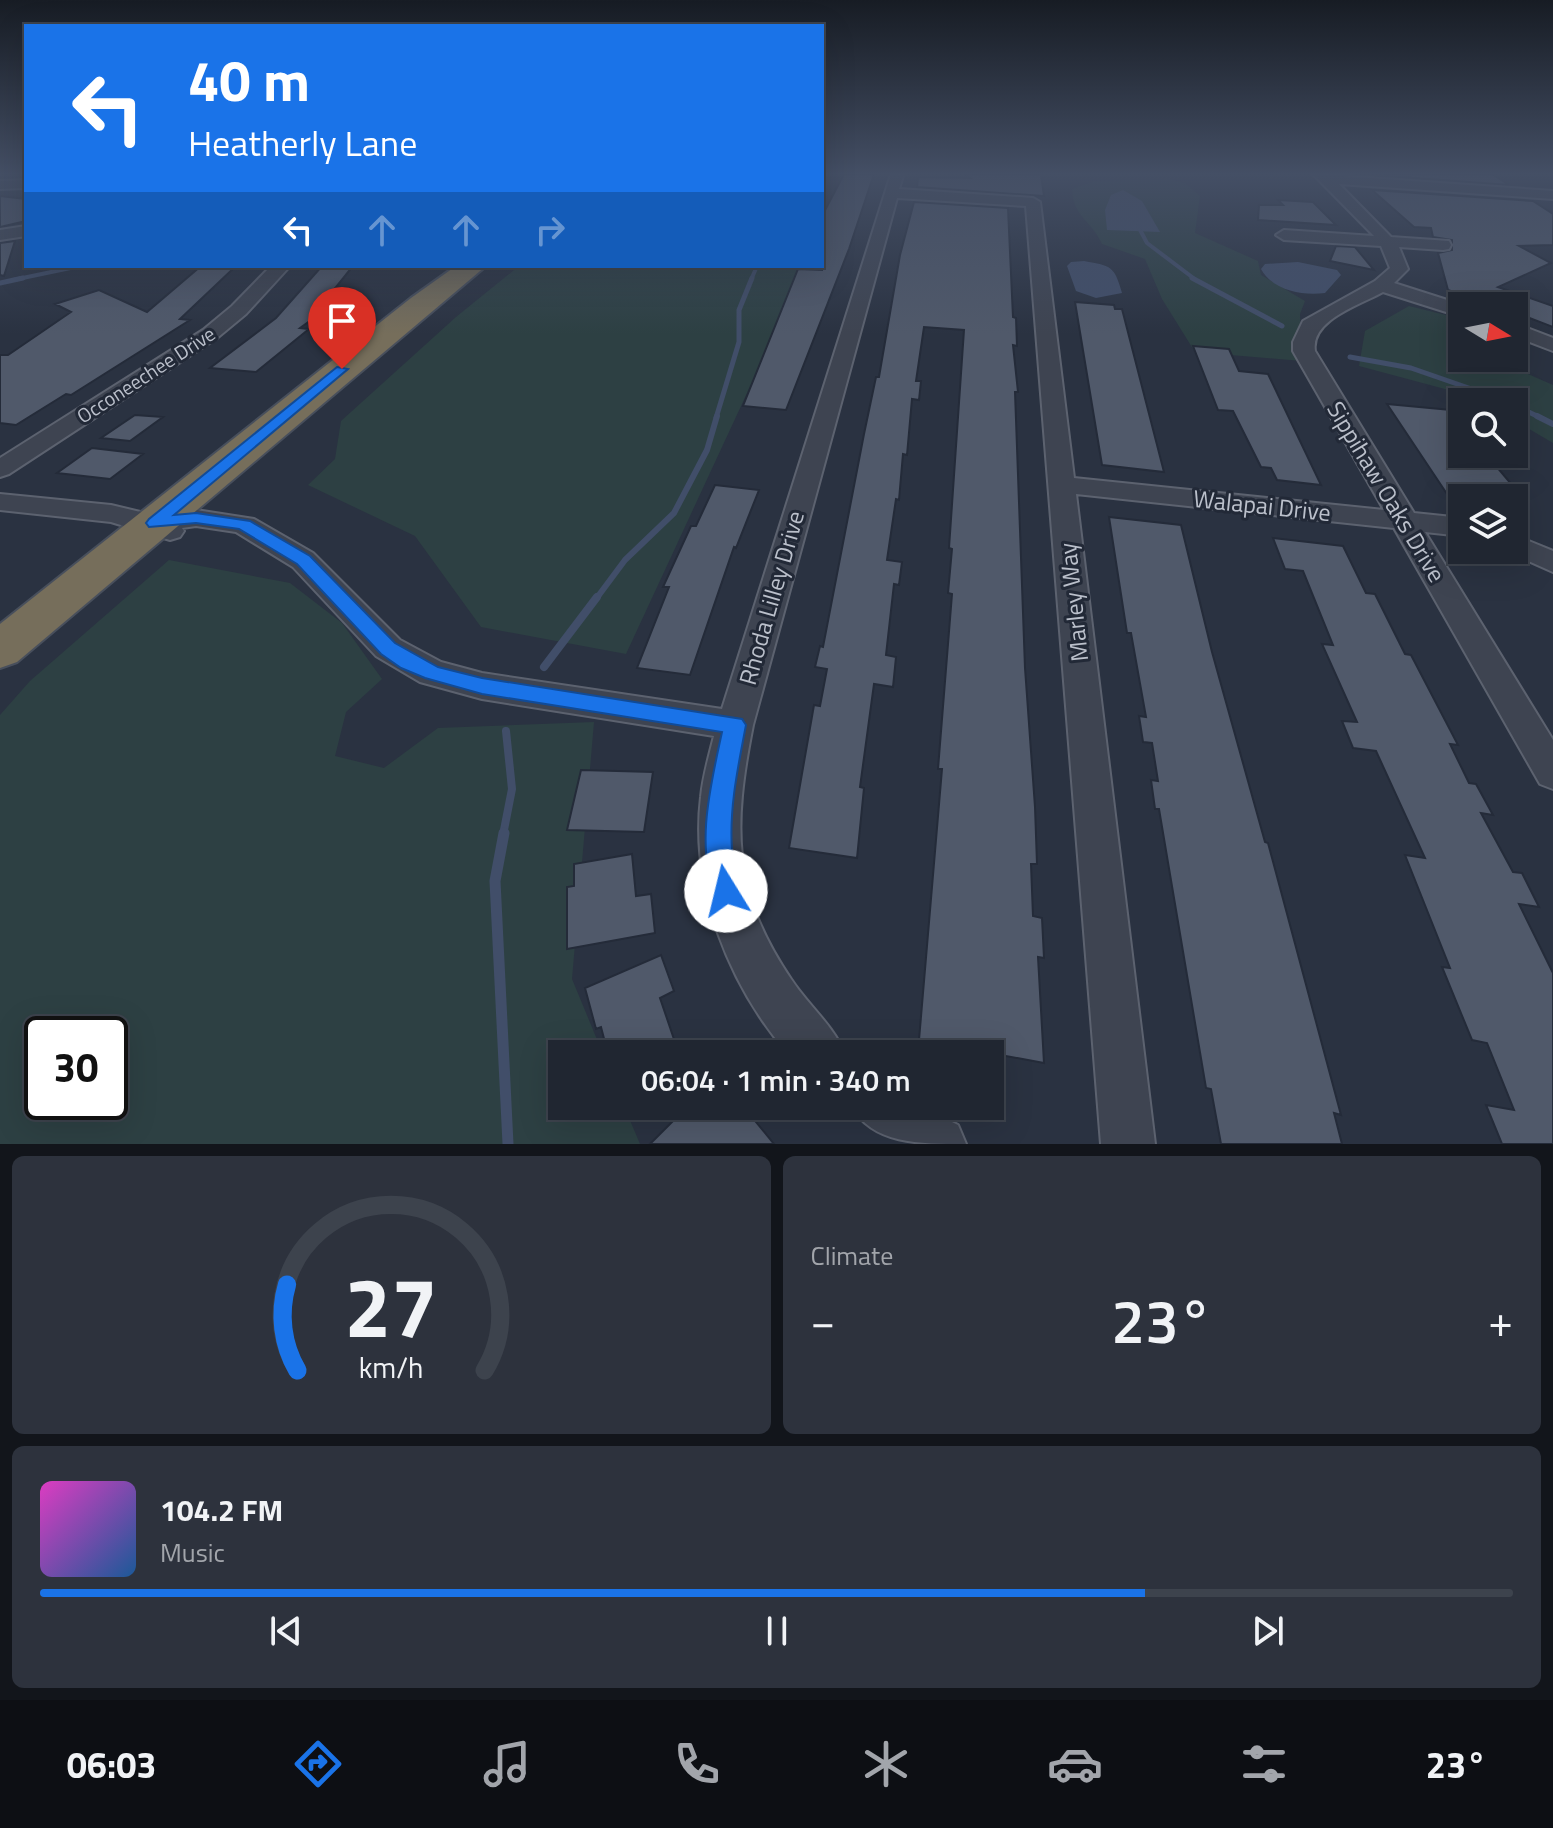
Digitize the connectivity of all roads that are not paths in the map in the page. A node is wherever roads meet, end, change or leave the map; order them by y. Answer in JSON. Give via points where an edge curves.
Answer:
{"nodes":[{"id":1,"x":881,"y":227,"type":"edge"},
{"id":2,"x":1036,"y":227,"type":"edge"},
{"id":3,"x":1373,"y":227,"type":"edge"},
{"id":4,"x":24,"y":231,"type":"edge"},
{"id":5,"x":0,"y":235,"type":"edge"},
{"id":6,"x":1284,"y":235,"type":"dead end"},
{"id":7,"x":1387,"y":241,"type":"junction"},
{"id":8,"x":1443,"y":245,"type":"dead end"},
{"id":9,"x":279,"y":268,"type":"edge"},
{"id":10,"x":452,"y":268,"type":"edge"},
{"id":11,"x":470,"y":268,"type":"edge"},
{"id":12,"x":1381,"y":285,"type":"junction"},
{"id":13,"x":1448,"y":307,"type":"edge"},
{"id":14,"x":1528,"y":335,"type":"edge"},
{"id":15,"x":1553,"y":345,"type":"edge"},
{"id":16,"x":0,"y":469,"type":"edge"},
{"id":17,"x":1062,"y":485,"type":"junction"},
{"id":18,"x":0,"y":502,"type":"edge"},
{"id":19,"x":1404,"y":520,"type":"junction"},
{"id":20,"x":144,"y":521,"type":"junction"},
{"id":21,"x":1448,"y":525,"type":"edge"},
{"id":22,"x":1528,"y":550,"type":"edge"},
{"id":23,"x":1553,"y":562,"type":"edge"},
{"id":24,"x":0,"y":623,"type":"edge"},
{"id":25,"x":0,"y":650,"type":"edge"},
{"id":26,"x":735,"y":725,"type":"junction"},
{"id":27,"x":1553,"y":773,"type":"edge"},
{"id":28,"x":809,"y":1040,"type":"edge"},
{"id":29,"x":894,"y":1120,"type":"edge"},
{"id":30,"x":939,"y":1144,"type":"edge"},
{"id":31,"x":1128,"y":1144,"type":"edge"}],
"edges":[{"from":1,"to":26,"type":"street","name":"Rhoda Lilley Drive"},
{"from":2,"to":17,"type":"street","name":"Marley Way"},
{"from":3,"to":7,"type":"street"},
{"from":4,"to":5,"type":"street"},
{"from":6,"to":7,"type":"street"},
{"from":7,"to":8,"type":"street"},
{"from":7,"to":12,"type":"street","via":[[1399,269]]},
{"from":9,"to":16,"type":"street","name":"Occoneechee Drive","via":[[210,334]]},
{"from":10,"to":20,"type":"highway"},
{"from":11,"to":20,"type":"highway"},
{"from":12,"to":13,"type":"street"},
{"from":12,"to":19,"type":"street","name":"Sippihaw Oaks Drive","via":[[1310,325],[1303,342]]},
{"from":14,"to":15,"type":"street"},
{"from":17,"to":19,"type":"street","name":"Walapai Drive"},
{"from":17,"to":31,"type":"street","name":"Marley Way"},
{"from":18,"to":20,"type":"street"},
{"from":19,"to":21,"type":"street","name":"Walapai Drive"},
{"from":19,"to":27,"type":"street","name":"Sippihaw Oaks Drive"},
{"from":20,"to":24,"type":"highway"},
{"from":20,"to":25,"type":"highway"},
{"from":20,"to":26,"type":"street","via":[[176,535],[268,540],[303,560],[388,648],[432,673],[482,686]]},
{"from":22,"to":23,"type":"street"},
{"from":26,"to":28,"type":"street","name":"Rhoda Lilley Drive","via":[[721,797],[726,891],[766,988]]},
{"from":29,"to":30,"type":"street"}]}
